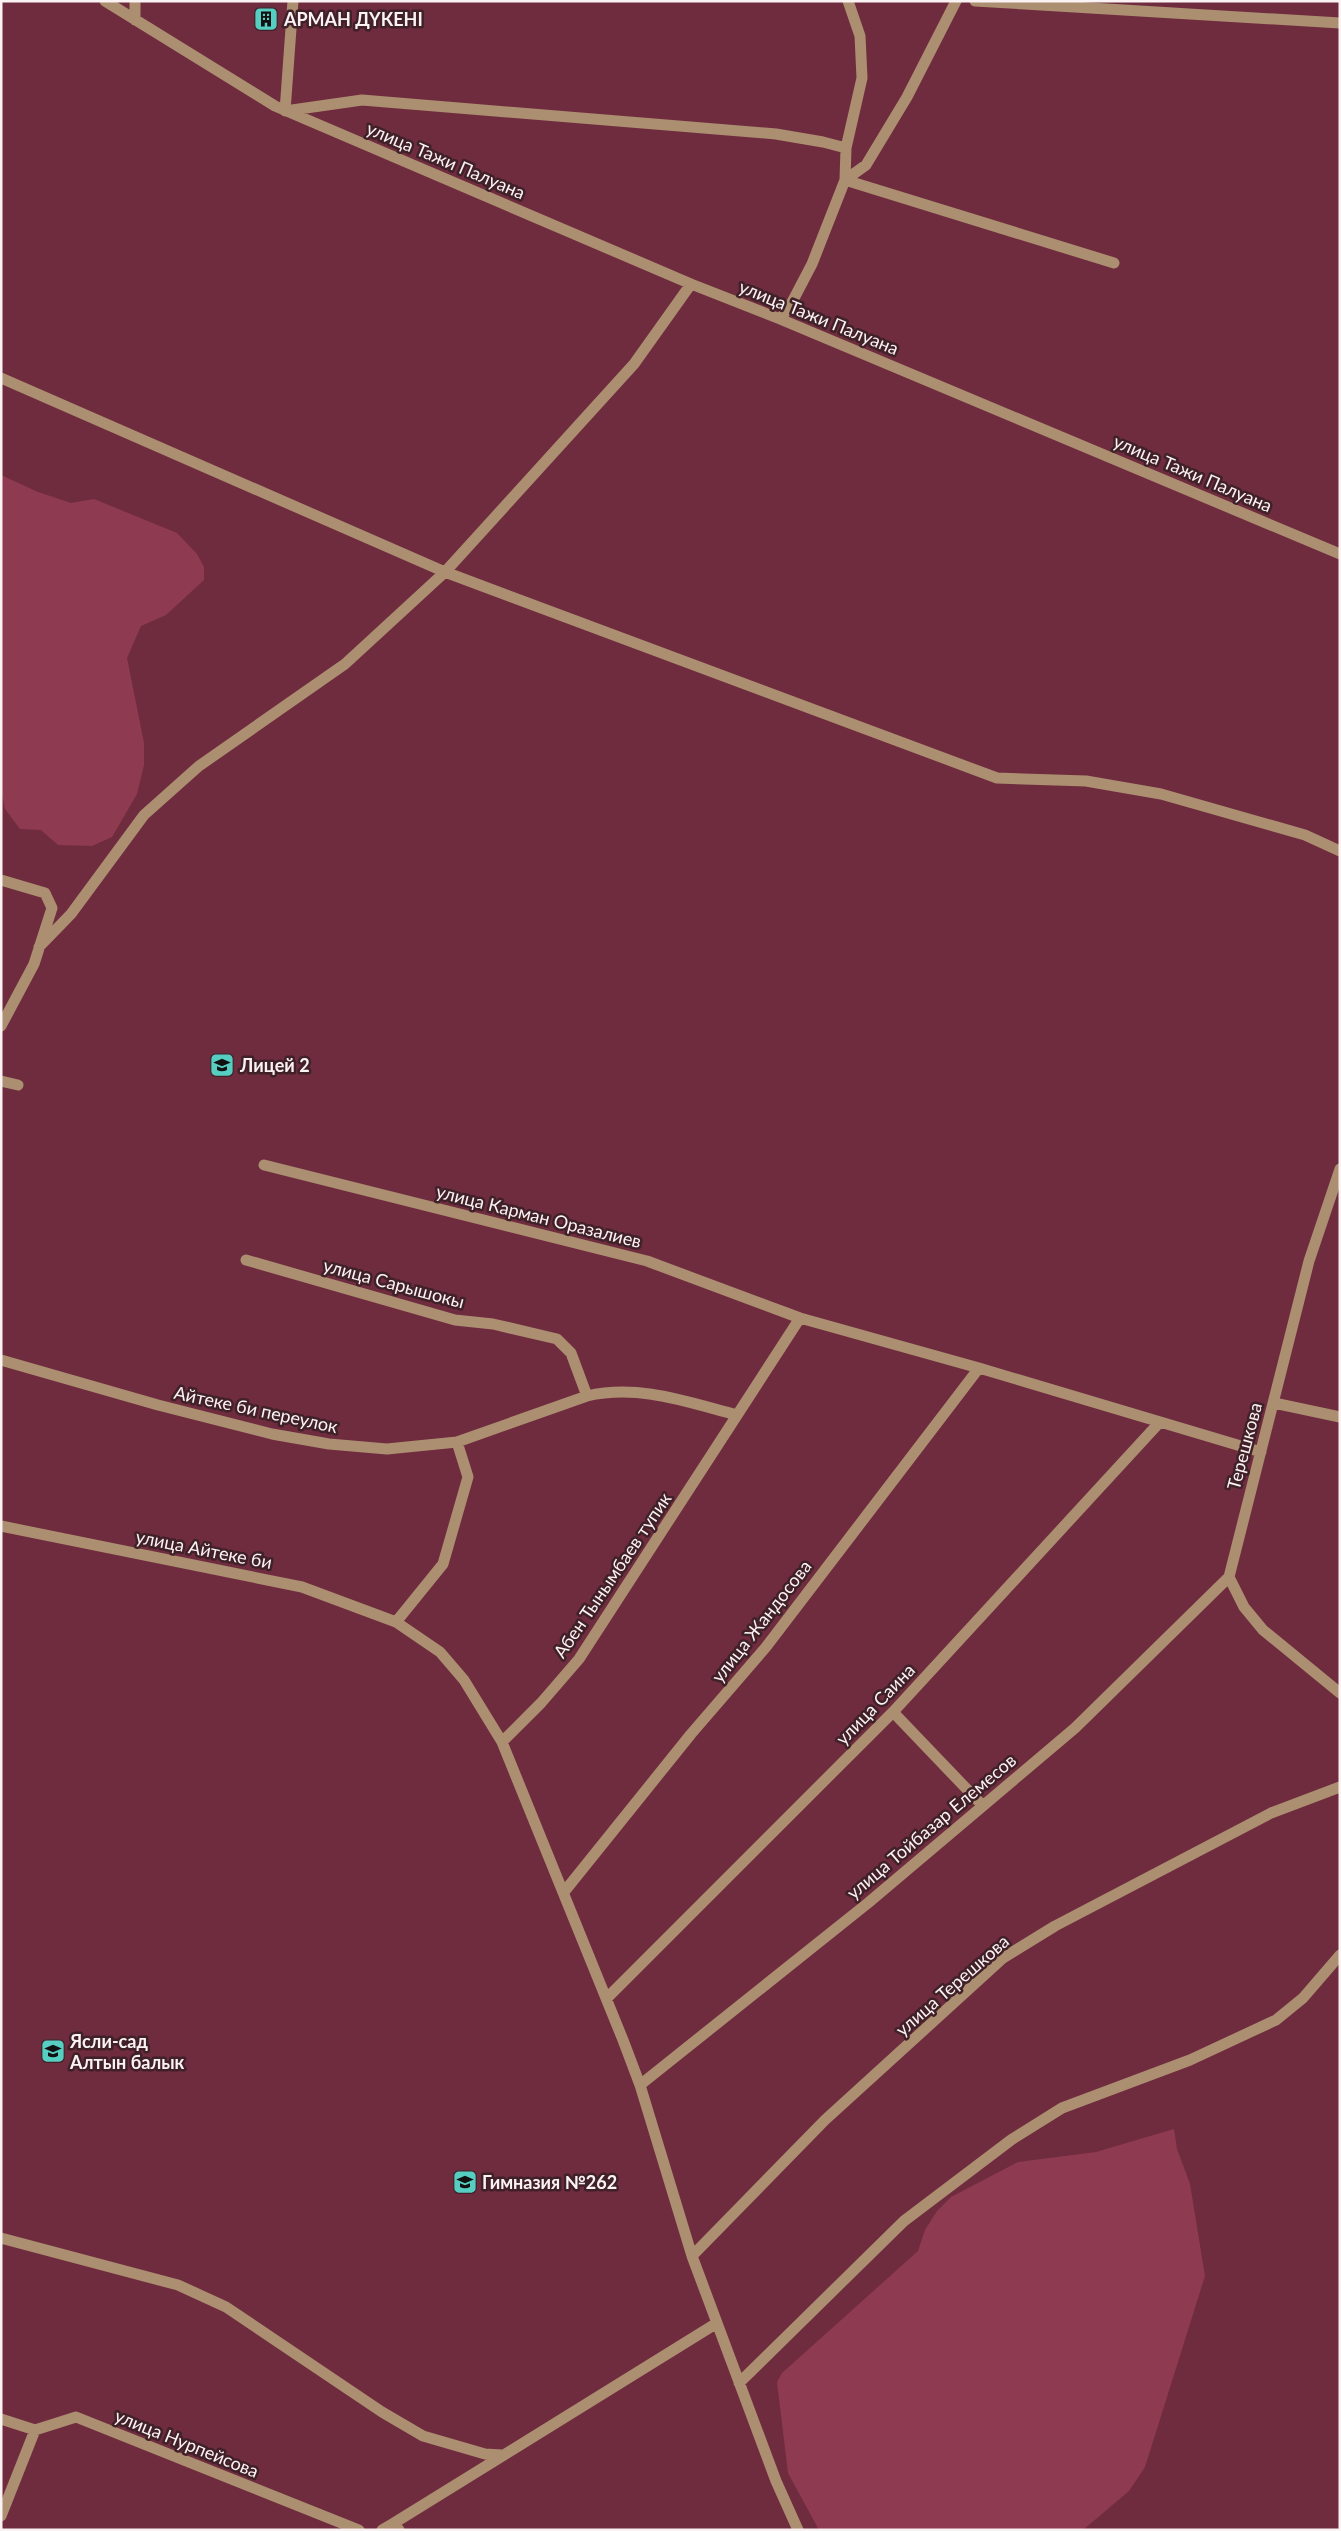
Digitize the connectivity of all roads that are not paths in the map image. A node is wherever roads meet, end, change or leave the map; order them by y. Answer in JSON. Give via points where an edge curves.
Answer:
{"nodes":[{"id":1,"x":105,"y":1,"type":"edge"},
{"id":2,"x":135,"y":1,"type":"edge"},
{"id":3,"x":293,"y":1,"type":"edge"},
{"id":4,"x":848,"y":1,"type":"edge"},
{"id":5,"x":956,"y":1,"type":"edge"},
{"id":6,"x":975,"y":1,"type":"edge"},
{"id":7,"x":135,"y":20,"type":"junction"},
{"id":8,"x":1340,"y":23,"type":"edge"},
{"id":9,"x":285,"y":111,"type":"junction"},
{"id":10,"x":846,"y":148,"type":"junction"},
{"id":11,"x":845,"y":180,"type":"junction"},
{"id":12,"x":1114,"y":263,"type":"dead end"},
{"id":13,"x":691,"y":284,"type":"junction"},
{"id":14,"x":780,"y":318,"type":"junction"},
{"id":15,"x":1,"y":378,"type":"edge"},
{"id":16,"x":1340,"y":554,"type":"edge"},
{"id":17,"x":445,"y":572,"type":"junction"},
{"id":18,"x":1340,"y":851,"type":"edge"},
{"id":19,"x":1,"y":880,"type":"edge"},
{"id":20,"x":39,"y":947,"type":"junction"},
{"id":21,"x":1,"y":1026,"type":"edge"},
{"id":22,"x":1,"y":1081,"type":"edge"},
{"id":23,"x":18,"y":1085,"type":"dead end"},
{"id":24,"x":264,"y":1165,"type":"dead end"},
{"id":25,"x":1340,"y":1169,"type":"edge"},
{"id":26,"x":246,"y":1260,"type":"dead end"},
{"id":27,"x":800,"y":1318,"type":"junction"},
{"id":28,"x":1,"y":1360,"type":"edge"},
{"id":29,"x":979,"y":1368,"type":"junction"},
{"id":30,"x":587,"y":1396,"type":"junction"},
{"id":31,"x":1274,"y":1403,"type":"junction"},
{"id":32,"x":737,"y":1415,"type":"junction"},
{"id":33,"x":1340,"y":1417,"type":"edge"},
{"id":34,"x":1159,"y":1423,"type":"junction"},
{"id":35,"x":457,"y":1442,"type":"junction"},
{"id":36,"x":1261,"y":1452,"type":"junction"},
{"id":37,"x":1,"y":1526,"type":"edge"},
{"id":38,"x":1229,"y":1577,"type":"junction"},
{"id":39,"x":396,"y":1622,"type":"junction"},
{"id":40,"x":1340,"y":1693,"type":"edge"},
{"id":41,"x":893,"y":1712,"type":"junction"},
{"id":42,"x":502,"y":1742,"type":"junction"},
{"id":43,"x":1340,"y":1787,"type":"edge"},
{"id":44,"x":983,"y":1806,"type":"junction"},
{"id":45,"x":564,"y":1892,"type":"junction"},
{"id":46,"x":1340,"y":1954,"type":"edge"},
{"id":47,"x":607,"y":1998,"type":"junction"},
{"id":48,"x":640,"y":2085,"type":"junction"},
{"id":49,"x":1,"y":2238,"type":"edge"},
{"id":50,"x":692,"y":2256,"type":"junction"},
{"id":51,"x":717,"y":2323,"type":"junction"},
{"id":52,"x":739,"y":2383,"type":"junction"},
{"id":53,"x":1,"y":2419,"type":"edge"},
{"id":54,"x":35,"y":2430,"type":"junction"},
{"id":55,"x":502,"y":2456,"type":"junction"},
{"id":56,"x":1,"y":2516,"type":"edge"},
{"id":57,"x":397,"y":2527,"type":"edge"},
{"id":58,"x":359,"y":2530,"type":"edge"},
{"id":59,"x":382,"y":2530,"type":"edge"},
{"id":60,"x":798,"y":2530,"type":"edge"}],
"edges":[{"from":1,"to":7,"type":"street","name":"улица Тажи Палуана"},
{"from":2,"to":7,"type":"street"},
{"from":3,"to":9,"type":"street"},
{"from":4,"to":10,"type":"street","via":[[860,36],[862,78]]},
{"from":5,"to":11,"type":"street","via":[[907,97],[866,165]]},
{"from":6,"to":8,"type":"street"},
{"from":7,"to":9,"type":"street","name":"улица Тажи Палуана"},
{"from":9,"to":10,"type":"street","name":"улица Тажи Палуана","via":[[362,100],[776,134]]},
{"from":9,"to":13,"type":"street","name":"улица Тажи Палуана"},
{"from":10,"to":11,"type":"street"},
{"from":11,"to":12,"type":"street"},
{"from":11,"to":14,"type":"street","via":[[812,264]]},
{"from":13,"to":14,"type":"street","name":"улица Тажи Палуана"},
{"from":13,"to":17,"type":"street","via":[[634,364]]},
{"from":14,"to":16,"type":"street","name":"улица Тажи Палуана"},
{"from":15,"to":17,"type":"street"},
{"from":17,"to":18,"type":"street","via":[[997,778],[1086,780],[1161,794],[1305,835]]},
{"from":17,"to":20,"type":"street","via":[[345,664],[199,766],[144,815],[71,914]]},
{"from":19,"to":20,"type":"street","via":[[45,893],[52,908]]},
{"from":20,"to":21,"type":"street","via":[[34,964]]},
{"from":22,"to":23,"type":"street"},
{"from":24,"to":27,"type":"street","name":"улица Карман Оразалиев","via":[[647,1262]]},
{"from":25,"to":31,"type":"street","name":"Терешкова","via":[[1309,1261]]},
{"from":26,"to":30,"type":"street","name":"улица Сарышокы","via":[[455,1320],[493,1324],[557,1339],[572,1353]]},
{"from":27,"to":29,"type":"street","name":"улица Карман Оразалиев"},
{"from":27,"to":32,"type":"street","name":"Абен Тынымбаев тупик"},
{"from":28,"to":35,"type":"street","name":"Айтеке би переулок","via":[[158,1405],[310,1441],[387,1449]]},
{"from":29,"to":34,"type":"street","name":"улица Карман Оразалиев"},
{"from":29,"to":45,"type":"street","name":"улица Жандосова","via":[[766,1647],[691,1734]]},
{"from":30,"to":32,"type":"street","name":"Айтеке би переулок","via":[[629,1390]]},
{"from":30,"to":35,"type":"street","name":"Айтеке би переулок"},
{"from":31,"to":33,"type":"street"},
{"from":31,"to":36,"type":"street","name":"Терешкова"},
{"from":32,"to":42,"type":"street","name":"Абен Тынымбаев тупик","via":[[579,1658]]},
{"from":34,"to":36,"type":"street","name":"улица Карман Оразалиев"},
{"from":34,"to":41,"type":"street","name":"улица Саина"},
{"from":35,"to":39,"type":"street","via":[[468,1477],[444,1564]]},
{"from":36,"to":38,"type":"street","name":"Терешкова"},
{"from":37,"to":39,"type":"street","name":"улица Айтеке би","via":[[302,1587]]},
{"from":38,"to":40,"type":"street","via":[[1244,1607],[1263,1630]]},
{"from":38,"to":44,"type":"street","name":"улица Тойбазар Елемесов","via":[[1075,1728]]},
{"from":39,"to":42,"type":"street","name":"улица Айтеке би","via":[[440,1652],[464,1680]]},
{"from":41,"to":44,"type":"street"},
{"from":41,"to":47,"type":"street","name":"улица Саина"},
{"from":42,"to":45,"type":"street","name":"улица Айтеке би"},
{"from":43,"to":50,"type":"street","name":"улица Терешкова","via":[[1270,1813],[1055,1926],[1003,1958],[826,2120]]},
{"from":44,"to":48,"type":"street","name":"улица Тойбазар Елемесов"},
{"from":45,"to":47,"type":"street","name":"улица Айтеке би"},
{"from":46,"to":52,"type":"street","via":[[1303,1998],[1276,2020],[1190,2060],[1062,2108],[1011,2140],[904,2222]]},
{"from":47,"to":48,"type":"street","name":"улица Айтеке би"},
{"from":48,"to":50,"type":"street","name":"улица Айтеке би"},
{"from":49,"to":55,"type":"street","via":[[178,2285],[226,2307],[423,2436]]},
{"from":50,"to":51,"type":"street","name":"улица Айтеке би"},
{"from":51,"to":52,"type":"street","name":"улица Айтеке би"},
{"from":51,"to":55,"type":"street"},
{"from":52,"to":60,"type":"street","name":"улица Айтеке би"},
{"from":53,"to":54,"type":"street"},
{"from":54,"to":56,"type":"street"},
{"from":54,"to":58,"type":"street","name":"улица Нурпейсова","via":[[76,2417]]},
{"from":55,"to":57,"type":"street"},
{"from":57,"to":59,"type":"street"}]}
